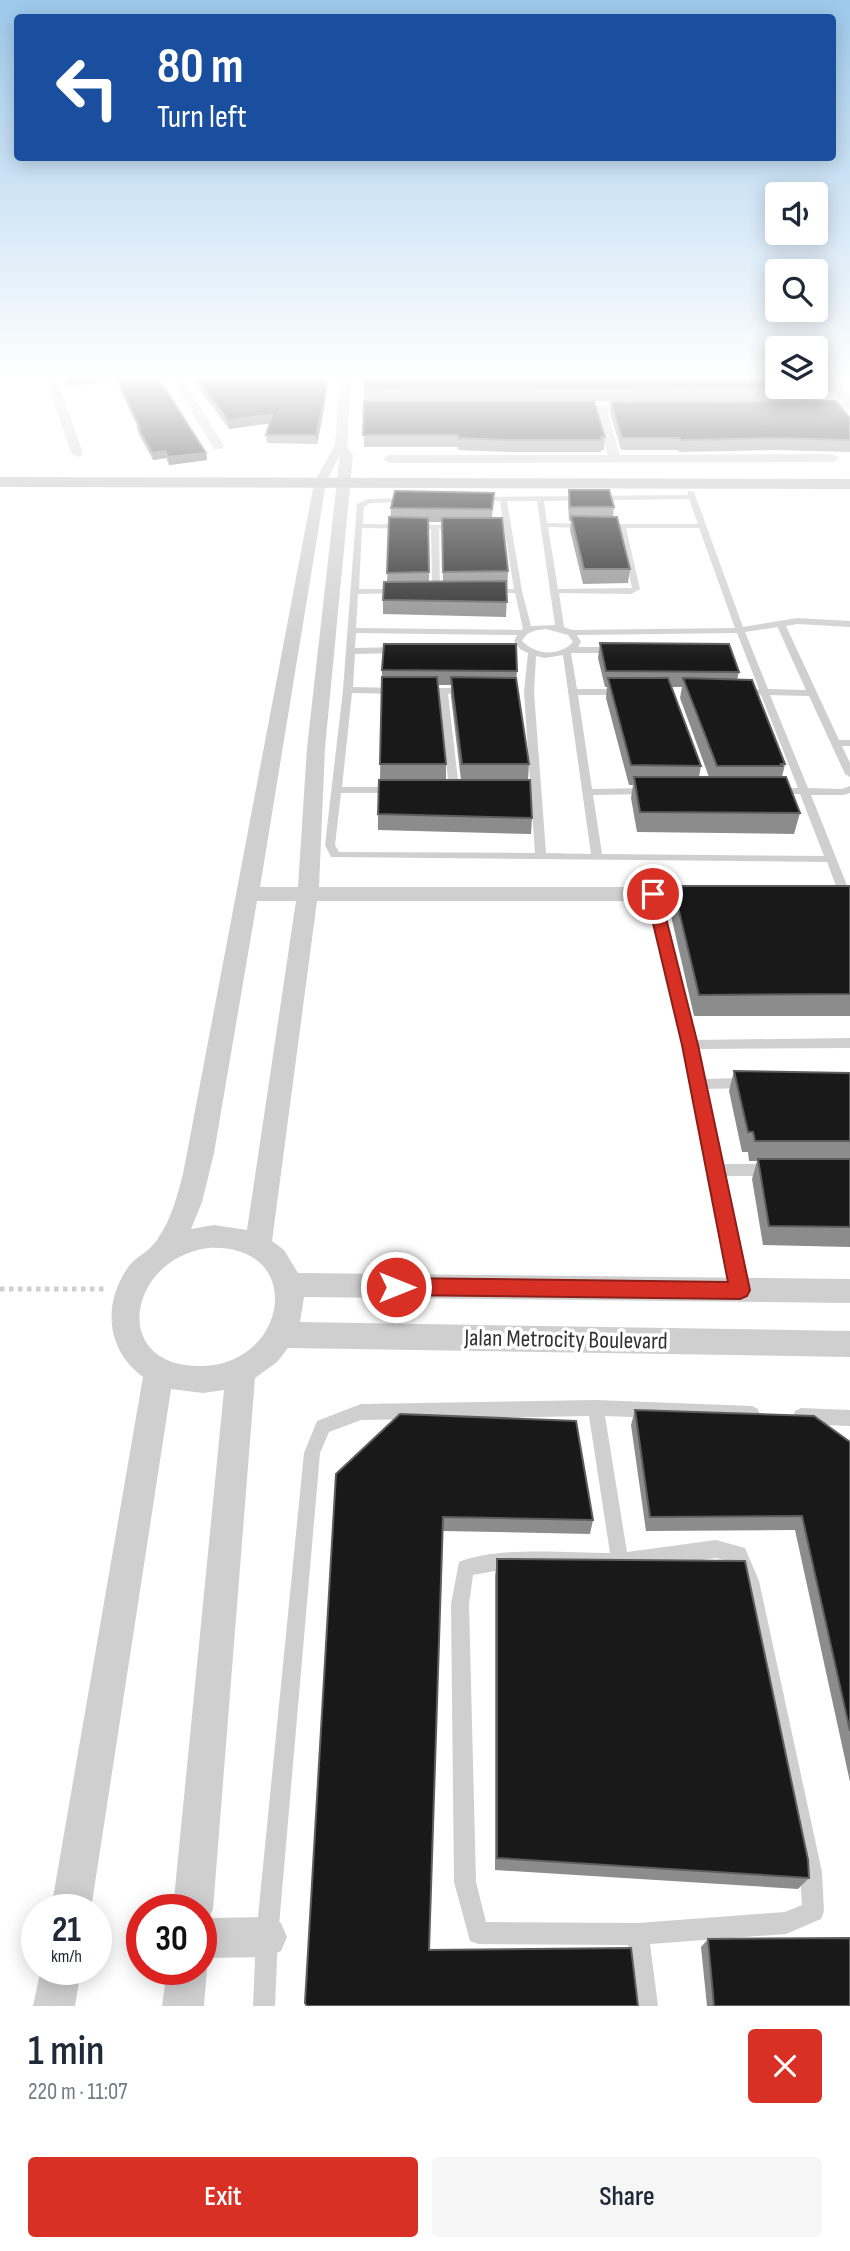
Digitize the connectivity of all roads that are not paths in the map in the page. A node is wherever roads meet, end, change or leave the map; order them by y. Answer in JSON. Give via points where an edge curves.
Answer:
{"nodes":[{"id":1,"x":39,"y":473,"type":"edge"},
{"id":2,"x":325,"y":473,"type":"edge"},
{"id":3,"x":345,"y":473,"type":"edge"},
{"id":4,"x":714,"y":473,"type":"edge"},
{"id":5,"x":322,"y":477,"type":"junction"},
{"id":6,"x":345,"y":477,"type":"junction"},
{"id":7,"x":0,"y":482,"type":"edge"},
{"id":8,"x":850,"y":484,"type":"edge"},
{"id":9,"x":689,"y":490,"type":"junction"},
{"id":10,"x":467,"y":499,"type":"edge"},
{"id":11,"x":503,"y":499,"type":"junction"},
{"id":12,"x":540,"y":499,"type":"junction"},
{"id":13,"x":419,"y":500,"type":"edge"},
{"id":14,"x":544,"y":525,"type":"junction"},
{"id":15,"x":359,"y":526,"type":"junction"},
{"id":16,"x":622,"y":526,"type":"junction"},
{"id":17,"x":702,"y":526,"type":"junction"},
{"id":18,"x":435,"y":527,"type":"junction"},
{"id":19,"x":471,"y":527,"type":"edge"},
{"id":20,"x":495,"y":527,"type":"edge"},
{"id":21,"x":508,"y":527,"type":"junction"},
{"id":22,"x":309,"y":544,"type":"junction"},
{"id":23,"x":344,"y":552,"type":"junction"},
{"id":24,"x":409,"y":591,"type":"edge"},
{"id":25,"x":422,"y":591,"type":"edge"},
{"id":26,"x":436,"y":591,"type":"junction"},
{"id":27,"x":449,"y":591,"type":"edge"},
{"id":28,"x":477,"y":591,"type":"edge"},
{"id":29,"x":555,"y":591,"type":"junction"},
{"id":30,"x":355,"y":592,"type":"junction"},
{"id":31,"x":518,"y":592,"type":"junction"},
{"id":32,"x":782,"y":624,"type":"junction"},
{"id":33,"x":850,"y":624,"type":"edge"},
{"id":34,"x":560,"y":628,"type":"junction"},
{"id":35,"x":353,"y":630,"type":"junction"},
{"id":36,"x":740,"y":630,"type":"junction"},
{"id":37,"x":524,"y":631,"type":"junction"},
{"id":38,"x":571,"y":633,"type":"junction"},
{"id":39,"x":352,"y":650,"type":"junction"},
{"id":40,"x":405,"y":650,"type":"edge"},
{"id":41,"x":512,"y":650,"type":"edge"},
{"id":42,"x":626,"y":650,"type":"edge"},
{"id":43,"x":528,"y":651,"type":"junction"},
{"id":44,"x":569,"y":651,"type":"junction"},
{"id":45,"x":735,"y":652,"type":"edge"},
{"id":46,"x":749,"y":652,"type":"junction"},
{"id":47,"x":348,"y":691,"type":"junction"},
{"id":48,"x":402,"y":691,"type":"edge"},
{"id":49,"x":416,"y":691,"type":"edge"},
{"id":50,"x":443,"y":691,"type":"junction"},
{"id":51,"x":480,"y":691,"type":"edge"},
{"id":52,"x":517,"y":692,"type":"edge"},
{"id":53,"x":529,"y":692,"type":"junction"},
{"id":54,"x":573,"y":692,"type":"junction"},
{"id":55,"x":629,"y":692,"type":"edge"},
{"id":56,"x":751,"y":692,"type":"edge"},
{"id":57,"x":764,"y":692,"type":"junction"},
{"id":58,"x":812,"y":692,"type":"junction"},
{"id":59,"x":836,"y":743,"type":"junction"},
{"id":60,"x":850,"y":743,"type":"edge"},
{"id":61,"x":316,"y":748,"type":"junction"},
{"id":62,"x":340,"y":750,"type":"junction"},
{"id":63,"x":850,"y":774,"type":"edge"},
{"id":64,"x":441,"y":789,"type":"edge"},
{"id":65,"x":454,"y":789,"type":"junction"},
{"id":66,"x":850,"y":789,"type":"edge"},
{"id":67,"x":337,"y":790,"type":"junction"},
{"id":68,"x":402,"y":790,"type":"edge"},
{"id":69,"x":468,"y":790,"type":"edge"},
{"id":70,"x":522,"y":790,"type":"edge"},
{"id":71,"x":536,"y":790,"type":"junction"},
{"id":72,"x":666,"y":790,"type":"edge"},
{"id":73,"x":762,"y":791,"type":"edge"},
{"id":74,"x":586,"y":792,"type":"junction"},
{"id":75,"x":803,"y":792,"type":"junction"},
{"id":76,"x":541,"y":857,"type":"junction"},
{"id":77,"x":597,"y":858,"type":"junction"},
{"id":78,"x":830,"y":859,"type":"junction"},
{"id":79,"x":308,"y":892,"type":"junction"},
{"id":80,"x":249,"y":894,"type":"junction"},
{"id":81,"x":653,"y":894,"type":"junction"},
{"id":82,"x":720,"y":894,"type":"edge"},
{"id":83,"x":817,"y":894,"type":"edge"},
{"id":84,"x":848,"y":894,"type":"edge"},
{"id":85,"x":850,"y":1043,"type":"edge"},
{"id":86,"x":690,"y":1045,"type":"junction"},
{"id":87,"x":754,"y":1082,"type":"edge"},
{"id":88,"x":698,"y":1084,"type":"junction"},
{"id":89,"x":716,"y":1170,"type":"junction"},
{"id":90,"x":783,"y":1170,"type":"edge"},
{"id":91,"x":258,"y":1245,"type":"junction"},
{"id":92,"x":166,"y":1251,"type":"junction"},
{"id":93,"x":290,"y":1285,"type":"junction"},
{"id":94,"x":740,"y":1290,"type":"junction"},
{"id":95,"x":850,"y":1291,"type":"edge"},
{"id":96,"x":282,"y":1335,"type":"junction"},
{"id":97,"x":850,"y":1343,"type":"edge"},
{"id":98,"x":241,"y":1371,"type":"junction"},
{"id":99,"x":159,"y":1372,"type":"junction"},
{"id":100,"x":597,"y":1408,"type":"junction"},
{"id":101,"x":850,"y":1418,"type":"edge"},
{"id":102,"x":620,"y":1562,"type":"junction"},
{"id":103,"x":73,"y":1894,"type":"edge"},
{"id":104,"x":194,"y":1894,"type":"edge"},
{"id":105,"x":638,"y":1934,"type":"junction"},
{"id":106,"x":267,"y":1937,"type":"junction"},
{"id":107,"x":217,"y":1938,"type":"edge"},
{"id":108,"x":58,"y":1985,"type":"edge"},
{"id":109,"x":185,"y":1985,"type":"edge"},
{"id":110,"x":54,"y":2006,"type":"edge"},
{"id":111,"x":183,"y":2006,"type":"edge"},
{"id":112,"x":264,"y":2006,"type":"edge"},
{"id":113,"x":647,"y":2006,"type":"edge"}],
"edges":[{"from":1,"to":5,"type":"main road"},
{"from":2,"to":5,"type":"street"},
{"from":3,"to":6,"type":"street"},
{"from":4,"to":6,"type":"main road"},
{"from":5,"to":6,"type":"main road"},
{"from":5,"to":7,"type":"main road"},
{"from":5,"to":22,"type":"street"},
{"from":6,"to":9,"type":"main road"},
{"from":6,"to":23,"type":"street"},
{"from":8,"to":9,"type":"main road"},
{"from":9,"to":12,"type":"lane"},
{"from":9,"to":17,"type":"lane"},
{"from":10,"to":11,"type":"lane"},
{"from":11,"to":12,"type":"lane"},
{"from":11,"to":21,"type":"lane"},
{"from":12,"to":14,"type":"lane"},
{"from":13,"to":15,"type":"lane","via":[[368,501],[360,506]]},
{"from":14,"to":16,"type":"lane"},
{"from":14,"to":29,"type":"lane"},
{"from":15,"to":18,"type":"lane"},
{"from":15,"to":23,"type":"lane"},
{"from":16,"to":17,"type":"lane"},
{"from":16,"to":29,"type":"lane","via":[[636,589]]},
{"from":17,"to":36,"type":"lane"},
{"from":18,"to":19,"type":"lane"},
{"from":18,"to":26,"type":"lane"},
{"from":20,"to":21,"type":"lane"},
{"from":21,"to":31,"type":"lane"},
{"from":22,"to":23,"type":"street"},
{"from":22,"to":80,"type":"street"},
{"from":23,"to":30,"type":"lane"},
{"from":23,"to":61,"type":"street"},
{"from":24,"to":30,"type":"lane"},
{"from":25,"to":26,"type":"lane"},
{"from":26,"to":27,"type":"lane"},
{"from":28,"to":31,"type":"lane"},
{"from":29,"to":34,"type":"lane"},
{"from":30,"to":35,"type":"lane"},
{"from":31,"to":37,"type":"lane"},
{"from":32,"to":33,"type":"lane"},
{"from":32,"to":36,"type":"lane"},
{"from":32,"to":58,"type":"lane"},
{"from":34,"to":37,"type":"lane"},
{"from":34,"to":38,"type":"lane"},
{"from":35,"to":37,"type":"lane"},
{"from":35,"to":39,"type":"lane"},
{"from":36,"to":38,"type":"lane"},
{"from":36,"to":46,"type":"lane"},
{"from":37,"to":43,"type":"lane","via":[[518,641]]},
{"from":38,"to":44,"type":"lane","via":[[577,642]]},
{"from":39,"to":40,"type":"lane"},
{"from":39,"to":47,"type":"lane"},
{"from":41,"to":43,"type":"lane"},
{"from":42,"to":44,"type":"lane"},
{"from":43,"to":44,"type":"lane","via":[[550,655]]},
{"from":43,"to":53,"type":"lane"},
{"from":44,"to":54,"type":"lane"},
{"from":45,"to":46,"type":"lane"},
{"from":46,"to":57,"type":"lane"},
{"from":47,"to":48,"type":"lane"},
{"from":47,"to":62,"type":"lane"},
{"from":49,"to":50,"type":"lane"},
{"from":50,"to":51,"type":"lane"},
{"from":50,"to":65,"type":"lane"},
{"from":52,"to":53,"type":"lane"},
{"from":53,"to":71,"type":"lane"},
{"from":54,"to":55,"type":"lane"},
{"from":54,"to":74,"type":"lane"},
{"from":56,"to":57,"type":"lane"},
{"from":57,"to":58,"type":"lane"},
{"from":57,"to":75,"type":"lane"},
{"from":58,"to":59,"type":"lane"},
{"from":59,"to":60,"type":"lane"},
{"from":59,"to":63,"type":"lane"},
{"from":61,"to":62,"type":"lane"},
{"from":61,"to":79,"type":"street"},
{"from":62,"to":67,"type":"lane"},
{"from":64,"to":65,"type":"lane"},
{"from":65,"to":69,"type":"lane"},
{"from":66,"to":75,"type":"lane"},
{"from":67,"to":68,"type":"lane"},
{"from":67,"to":76,"type":"lane","via":[[330,845],[335,855]]},
{"from":70,"to":71,"type":"lane"},
{"from":71,"to":76,"type":"lane"},
{"from":72,"to":74,"type":"lane"},
{"from":73,"to":75,"type":"lane"},
{"from":74,"to":77,"type":"lane"},
{"from":75,"to":78,"type":"lane"},
{"from":76,"to":77,"type":"lane"},
{"from":77,"to":78,"type":"lane"},
{"from":78,"to":84,"type":"lane"},
{"from":79,"to":80,"type":"street"},
{"from":79,"to":81,"type":"street"},
{"from":79,"to":91,"type":"street"},
{"from":80,"to":92,"type":"street","via":[[191,1198]]},
{"from":81,"to":82,"type":"street"},
{"from":81,"to":86,"type":"lane"},
{"from":83,"to":84,"type":"street"},
{"from":85,"to":86,"type":"lane"},
{"from":86,"to":88,"type":"lane"},
{"from":87,"to":88,"type":"lane"},
{"from":88,"to":89,"type":"lane"},
{"from":89,"to":90,"type":"lane"},
{"from":89,"to":94,"type":"lane"},
{"from":91,"to":92,"type":"street","via":[[236,1237],[212,1236],[188,1240]]},
{"from":91,"to":93,"type":"street","via":[[283,1269]]},
{"from":92,"to":99,"type":"street","via":[[145,1267],[130,1289],[124,1313],[127,1336],[139,1357]]},
{"from":93,"to":94,"type":"street"},
{"from":93,"to":96,"type":"street","via":[[291,1310]]},
{"from":94,"to":95,"type":"street"},
{"from":96,"to":97,"type":"street","name":"Jalan Metrocity Boulevard"},
{"from":96,"to":98,"type":"street","via":[[265,1356]]},
{"from":98,"to":99,"type":"street","via":[[213,1380],[185,1380]]},
{"from":98,"to":104,"type":"street"},
{"from":99,"to":103,"type":"street"},
{"from":100,"to":101,"type":"lane"},
{"from":100,"to":102,"type":"lane"},
{"from":100,"to":106,"type":"lane","via":[[360,1412],[323,1426],[312,1453]]},
{"from":102,"to":105,"type":"lane","via":[[716,1549],[739,1554],[753,1587],[812,1887],[813,1910],[786,1923]]},
{"from":102,"to":105,"type":"lane","via":[[495,1562],[465,1568],[460,1604],[465,1882],[478,1933]]},
{"from":105,"to":113,"type":"lane"},
{"from":106,"to":107,"type":"street"},
{"from":106,"to":112,"type":"lane"},
{"from":108,"to":110,"type":"street"},
{"from":109,"to":111,"type":"street"}]}
